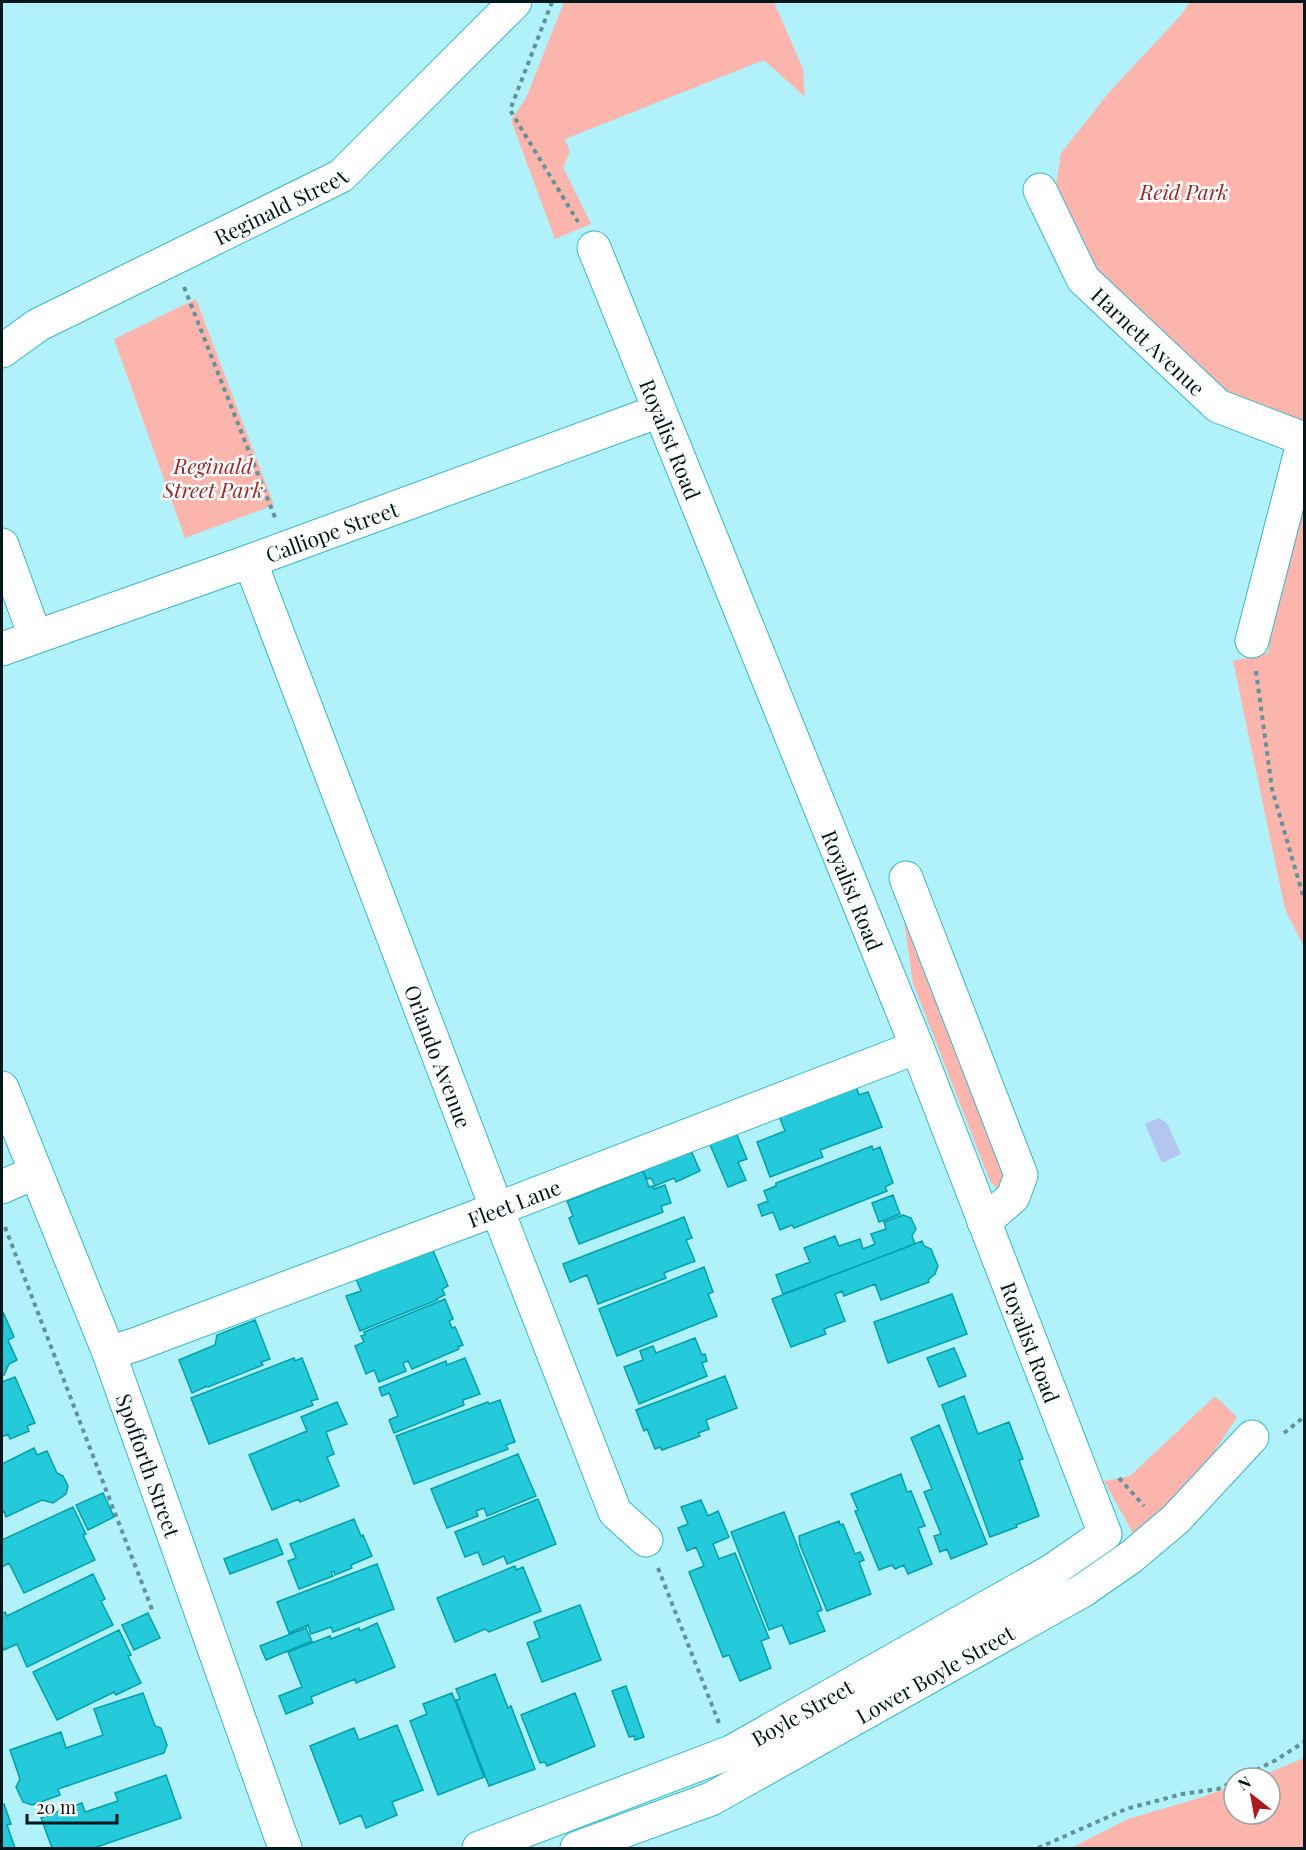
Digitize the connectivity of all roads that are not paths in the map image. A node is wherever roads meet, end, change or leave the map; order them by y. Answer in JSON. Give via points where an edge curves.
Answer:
{"nodes":[{"id":1,"x":515,"y":2,"type":"edge"},
{"id":2,"x":1040,"y":190,"type":"dead end"},
{"id":3,"x":594,"y":248,"type":"road end"},
{"id":4,"x":2,"y":351,"type":"edge"},
{"id":5,"x":659,"y":411,"type":"junction"},
{"id":6,"x":1304,"y":439,"type":"edge"},
{"id":7,"x":2,"y":545,"type":"edge"},
{"id":8,"x":250,"y":561,"type":"junction"},
{"id":9,"x":35,"y":636,"type":"junction"},
{"id":10,"x":1252,"y":641,"type":"road end"},
{"id":11,"x":2,"y":649,"type":"edge"},
{"id":12,"x":906,"y":878,"type":"dead end"},
{"id":13,"x":917,"y":1047,"type":"junction"},
{"id":14,"x":2,"y":1088,"type":"edge"},
{"id":15,"x":36,"y":1172,"type":"junction"},
{"id":16,"x":2,"y":1187,"type":"edge"},
{"id":17,"x":497,"y":1209,"type":"junction"},
{"id":18,"x":984,"y":1222,"type":"junction"},
{"id":19,"x":109,"y":1353,"type":"junction"},
{"id":20,"x":1252,"y":1437,"type":"dead end"},
{"id":21,"x":1105,"y":1534,"type":"joint"},
{"id":22,"x":646,"y":1540,"type":"road end"},
{"id":23,"x":283,"y":1848,"type":"edge"},
{"id":24,"x":479,"y":1848,"type":"edge"},
{"id":25,"x":577,"y":1848,"type":"edge"}],
"edges":[{"from":1,"to":4,"type":"street","name":"Reginald Street","via":[[341,176],[38,325]]},
{"from":2,"to":6,"type":"street","name":"Harnett Avenue","via":[[1083,279],[1218,406]]},
{"from":3,"to":5,"type":"street","name":"Royalist Road"},
{"from":5,"to":8,"type":"street","name":"Calliope Street"},
{"from":5,"to":13,"type":"street","name":"Royalist Road"},
{"from":6,"to":10,"type":"street"},
{"from":7,"to":9,"type":"street"},
{"from":8,"to":9,"type":"street","name":"Calliope Street"},
{"from":8,"to":17,"type":"street","name":"Orlando Avenue"},
{"from":9,"to":11,"type":"street","name":"Calliope Street"},
{"from":12,"to":18,"type":"street","via":[[1021,1175],[1013,1197]]},
{"from":13,"to":17,"type":"street","name":"Fleet Lane"},
{"from":13,"to":18,"type":"street","name":"Royalist Road"},
{"from":14,"to":15,"type":"street","name":"Spofforth Street"},
{"from":15,"to":16,"type":"street"},
{"from":15,"to":19,"type":"street","name":"Spofforth Street"},
{"from":17,"to":19,"type":"street","name":"Fleet Lane"},
{"from":17,"to":22,"type":"street","name":"Orlando Avenue","via":[[615,1512]]},
{"from":18,"to":21,"type":"street","name":"Royalist Road"},
{"from":19,"to":23,"type":"street","name":"Spofforth Street"},
{"from":20,"to":25,"type":"street","name":"Lower Boyle Street","via":[[1188,1506],[1131,1557],[1082,1591],[711,1799]]},
{"from":21,"to":24,"type":"street","name":"Boyle Street","via":[[1053,1570],[731,1752]]}]}
